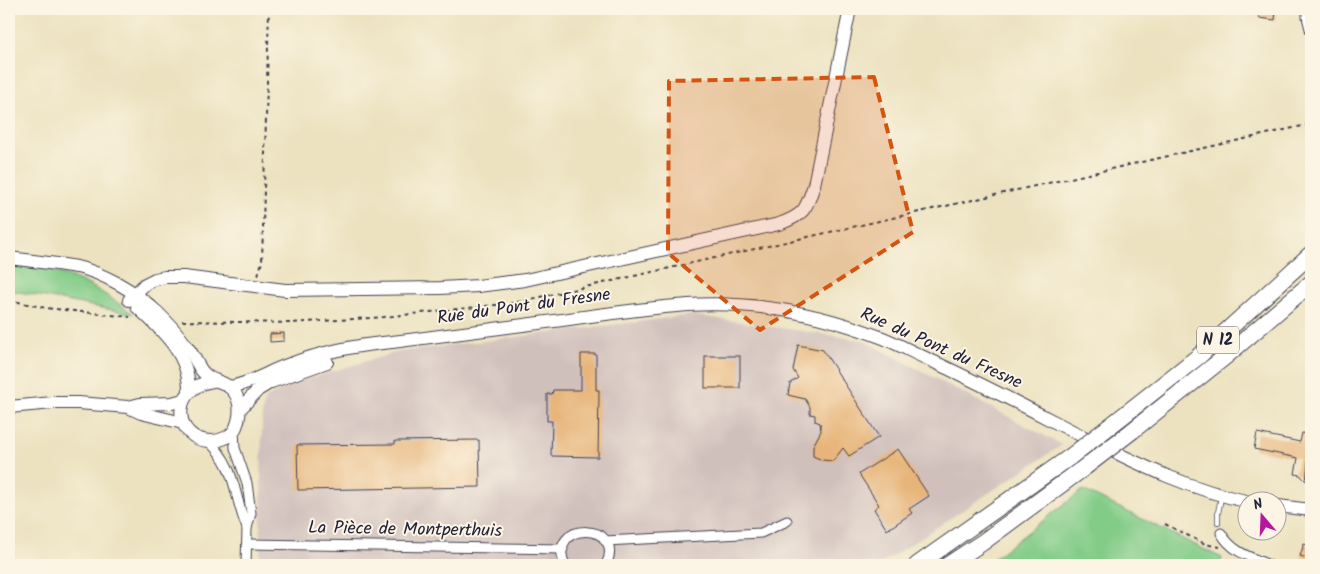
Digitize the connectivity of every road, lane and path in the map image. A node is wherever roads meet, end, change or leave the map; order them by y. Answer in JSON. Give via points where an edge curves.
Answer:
{"nodes":[{"id":1,"x":269,"y":9,"type":"edge"},
{"id":2,"x":850,"y":9,"type":"edge"},
{"id":3,"x":1307,"y":9,"type":"edge"},
{"id":4,"x":1311,"y":33,"type":"edge"},
{"id":5,"x":1311,"y":254,"type":"edge"},
{"id":6,"x":9,"y":258,"type":"edge"},
{"id":7,"x":1311,"y":283,"type":"edge"},
{"id":8,"x":255,"y":287,"type":"junction"},
{"id":9,"x":132,"y":297,"type":"junction"},
{"id":10,"x":9,"y":300,"type":"edge"},
{"id":11,"x":132,"y":318,"type":"dead end"},
{"id":12,"x":392,"y":342,"type":"junction"},
{"id":13,"x":213,"y":381,"type":"junction"},
{"id":14,"x":229,"y":387,"type":"junction"},
{"id":15,"x":186,"y":396,"type":"junction"},
{"id":16,"x":9,"y":407,"type":"edge"},
{"id":17,"x":128,"y":407,"type":"junction"},
{"id":18,"x":240,"y":409,"type":"junction"},
{"id":19,"x":183,"y":423,"type":"junction"},
{"id":20,"x":234,"y":431,"type":"junction"},
{"id":21,"x":208,"y":441,"type":"junction"},
{"id":22,"x":1222,"y":496,"type":"junction"},
{"id":23,"x":1238,"y":499,"type":"edge"},
{"id":24,"x":1288,"y":507,"type":"edge"},
{"id":25,"x":1311,"y":510,"type":"edge"},
{"id":26,"x":787,"y":521,"type":"dead end"},
{"id":27,"x":1218,"y":522,"type":"dead end"},
{"id":28,"x":1165,"y":524,"type":"dead end"},
{"id":29,"x":247,"y":528,"type":"junction"},
{"id":30,"x":1221,"y":533,"type":"dead end"},
{"id":31,"x":606,"y":541,"type":"junction"},
{"id":32,"x":247,"y":544,"type":"junction"},
{"id":33,"x":563,"y":549,"type":"junction"},
{"id":34,"x":1234,"y":549,"type":"junction"},
{"id":35,"x":246,"y":565,"type":"edge"},
{"id":36,"x":566,"y":565,"type":"edge"},
{"id":37,"x":606,"y":565,"type":"edge"},
{"id":38,"x":917,"y":565,"type":"edge"},
{"id":39,"x":948,"y":565,"type":"edge"},
{"id":40,"x":1268,"y":565,"type":"edge"}],
"edges":[{"from":1,"to":8,"type":"path","via":[[262,262]]},
{"from":2,"to":8,"type":"main road","via":[[814,185],[808,206],[795,218],[525,280],[440,288],[285,290]]},
{"from":3,"to":4,"type":"street"},
{"from":5,"to":38,"type":"highway","number":"N 12","bridge":true,"via":[[1199,356],[1120,419]]},
{"from":6,"to":9,"type":"main road","via":[[89,270],[120,285]]},
{"from":7,"to":39,"type":"highway","number":"N 12","bridge":true,"via":[[1132,431]]},
{"from":8,"to":9,"type":"main road","via":[[165,277],[146,284]]},
{"from":9,"to":13,"type":"main road","via":[[165,321]]},
{"from":9,"to":15,"type":"main road","via":[[172,341],[189,383]]},
{"from":10,"to":11,"type":"path","via":[[46,308]]},
{"from":12,"to":14,"type":"main road","name":"Rue du Pont du Fresne","via":[[368,344],[293,363]]},
{"from":12,"to":18,"type":"main road","name":"Rue du Pont du Fresne","via":[[271,382],[258,390]]},
{"from":12,"to":22,"type":"main road","name":"Rue du Pont du Fresne","via":[[690,305],[766,308],[807,315],[885,339],[1139,464]]},
{"from":13,"to":14,"type":"main road"},
{"from":13,"to":15,"type":"main road","via":[[203,382]]},
{"from":14,"to":18,"type":"main road","via":[[238,399]]},
{"from":15,"to":17,"type":"main road","via":[[172,403]]},
{"from":15,"to":19,"type":"main road","via":[[181,411]]},
{"from":16,"to":17,"type":"main road","via":[[62,403]]},
{"from":17,"to":19,"type":"main road"},
{"from":18,"to":20,"type":"main road"},
{"from":19,"to":21,"type":"main road","via":[[193,436]]},
{"from":20,"to":21,"type":"main road","via":[[224,438]]},
{"from":20,"to":29,"type":"street","via":[[235,448],[250,498]]},
{"from":21,"to":29,"type":"street","via":[[221,453],[232,474]]},
{"from":22,"to":23,"type":"main road","name":"Rue du Pont du Fresne"},
{"from":22,"to":27,"type":"lane"},
{"from":24,"to":25,"type":"main road"},
{"from":26,"to":31,"type":"street","via":[[761,533]]},
{"from":28,"to":34,"type":"path","via":[[1205,544]]},
{"from":29,"to":32,"type":"street"},
{"from":30,"to":34,"type":"street"},
{"from":31,"to":33,"type":"street","via":[[593,532],[578,532],[571,536]]},
{"from":31,"to":37,"type":"street","via":[[609,556]]},
{"from":32,"to":33,"type":"street","name":"La Pièce de Montperthuis"},
{"from":32,"to":35,"type":"street"},
{"from":33,"to":36,"type":"street"},
{"from":34,"to":40,"type":"street"}]}
